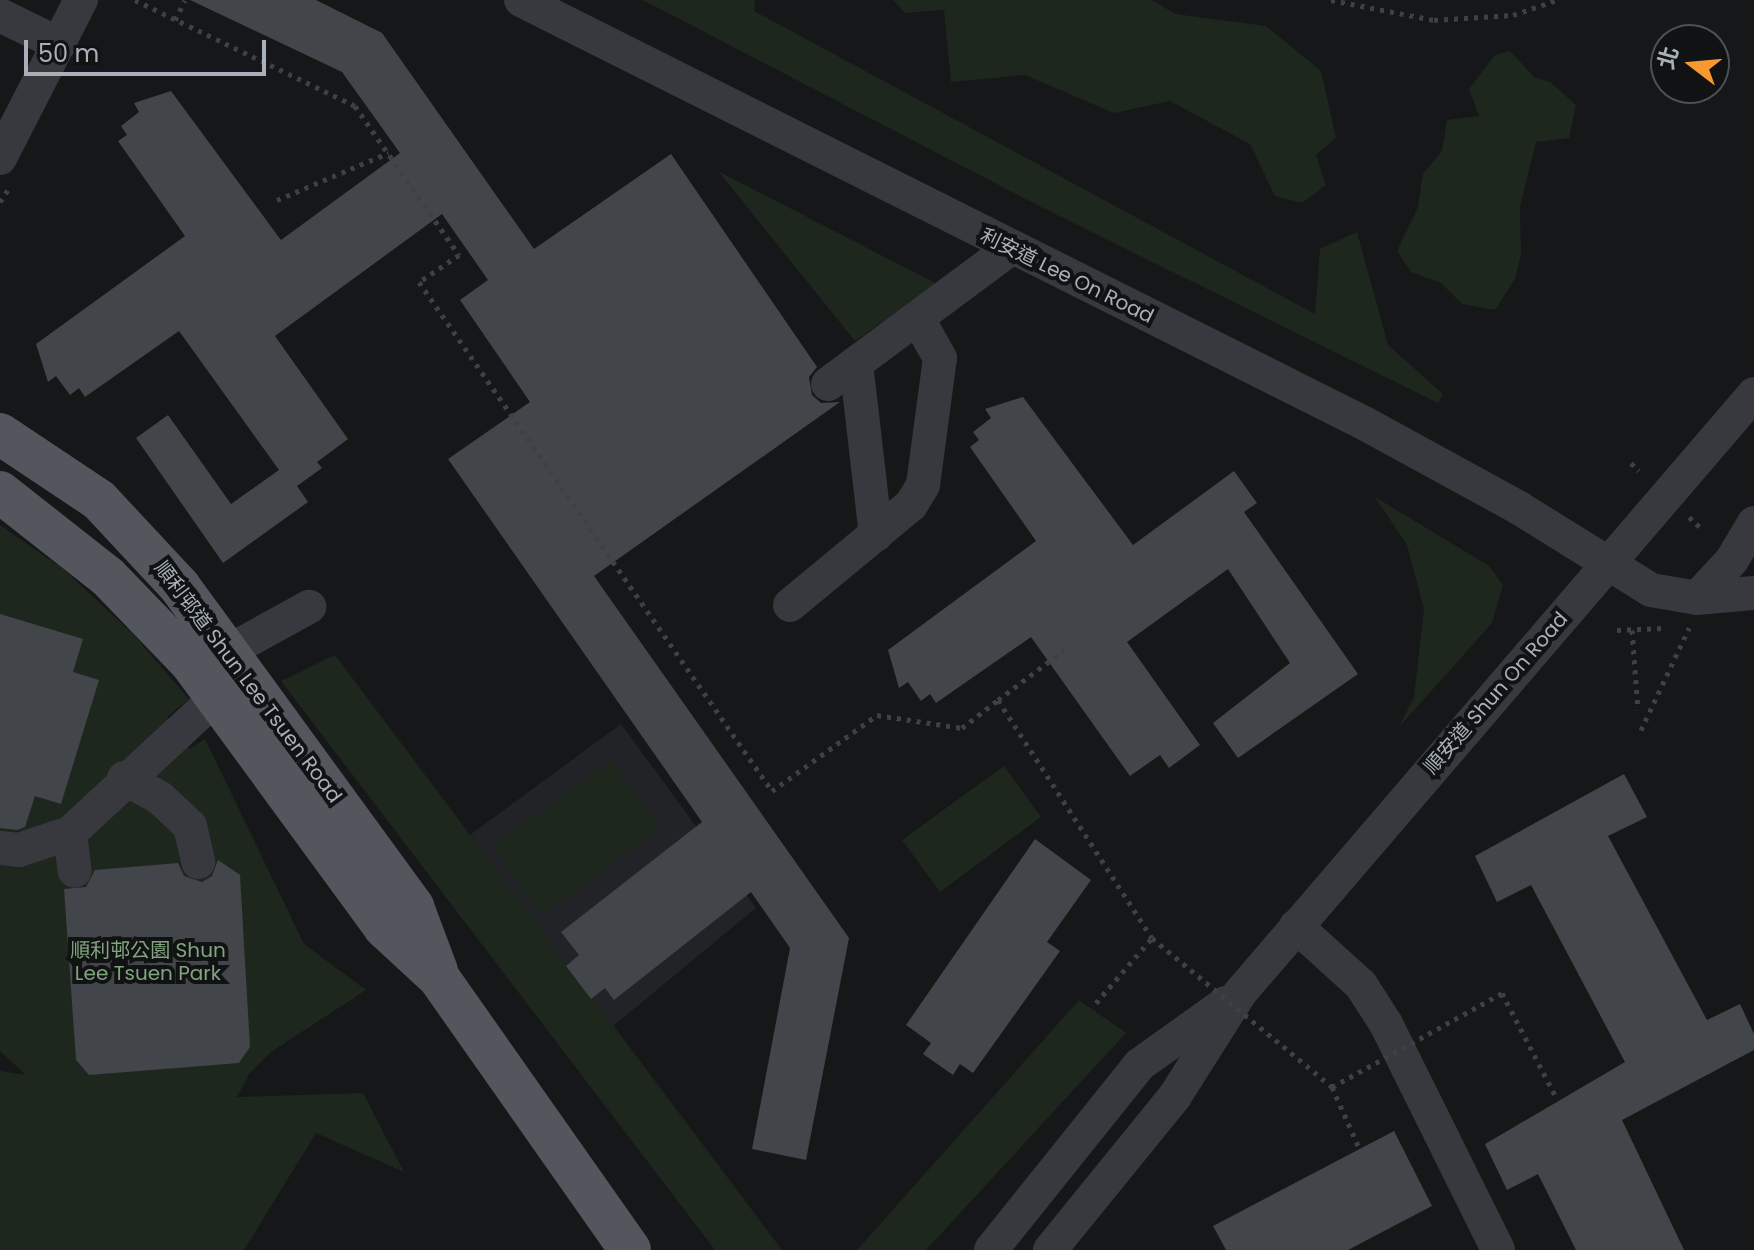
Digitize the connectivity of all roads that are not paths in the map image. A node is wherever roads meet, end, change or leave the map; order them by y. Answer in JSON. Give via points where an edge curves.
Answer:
{"nodes":[{"id":1,"x":81,"y":0,"type":"edge"},
{"id":2,"x":521,"y":0,"type":"edge"},
{"id":3,"x":0,"y":15,"type":"edge"},
{"id":4,"x":59,"y":44,"type":"junction"},
{"id":5,"x":0,"y":158,"type":"edge"},
{"id":6,"x":1010,"y":249,"type":"junction"},
{"id":7,"x":918,"y":319,"type":"junction"},
{"id":8,"x":856,"y":363,"type":"junction"},
{"id":9,"x":828,"y":384,"type":"dead end"},
{"id":10,"x":1754,"y":394,"type":"edge"},
{"id":11,"x":0,"y":434,"type":"edge"},
{"id":12,"x":0,"y":492,"type":"edge"},
{"id":13,"x":1754,"y":523,"type":"edge"},
{"id":14,"x":876,"y":535,"type":"junction"},
{"id":15,"x":1607,"y":563,"type":"junction"},
{"id":16,"x":1751,"y":589,"type":"edge"},
{"id":17,"x":1697,"y":598,"type":"junction"},
{"id":18,"x":790,"y":605,"type":"dead end"},
{"id":19,"x":309,"y":607,"type":"dead end"},
{"id":20,"x":227,"y":652,"type":"junction"},
{"id":21,"x":217,"y":697,"type":"junction"},
{"id":22,"x":124,"y":778,"type":"junction"},
{"id":23,"x":70,"y":833,"type":"junction"},
{"id":24,"x":0,"y":848,"type":"edge"},
{"id":25,"x":198,"y":862,"type":"dead end"},
{"id":26,"x":75,"y":871,"type":"dead end"},
{"id":27,"x":1296,"y":926,"type":"junction"},
{"id":28,"x":439,"y":978,"type":"junction"},
{"id":29,"x":1240,"y":993,"type":"junction"},
{"id":30,"x":630,"y":1250,"type":"edge"},
{"id":31,"x":991,"y":1250,"type":"edge"},
{"id":32,"x":1050,"y":1250,"type":"edge"},
{"id":33,"x":1498,"y":1250,"type":"edge"}],
"edges":[{"from":1,"to":4,"type":"street"},
{"from":2,"to":6,"type":"street","name":"利安道 Lee On Road"},
{"from":3,"to":4,"type":"street"},
{"from":4,"to":5,"type":"street"},
{"from":6,"to":7,"type":"street"},
{"from":6,"to":15,"type":"street","name":"利安道 Lee On Road","via":[[1364,423]]},
{"from":7,"to":8,"type":"street"},
{"from":7,"to":14,"type":"street","via":[[940,358],[923,485],[911,505]]},
{"from":8,"to":9,"type":"street"},
{"from":8,"to":14,"type":"street"},
{"from":10,"to":15,"type":"street","name":"順安道 Shun On Road"},
{"from":11,"to":20,"type":"main road","name":"順利邨道 Shun Lee Tsuen Road","via":[[74,479],[136,535]]},
{"from":12,"to":21,"type":"main road","name":"順利邨道 Shun Lee Tsuen Road","via":[[108,577]]},
{"from":13,"to":17,"type":"street","via":[[1732,560]]},
{"from":14,"to":18,"type":"street"},
{"from":15,"to":17,"type":"street","name":"利安道 Lee On Road","via":[[1651,590]]},
{"from":15,"to":27,"type":"street","name":"順安道 Shun On Road"},
{"from":16,"to":17,"type":"street","name":"利安道 Lee On Road"},
{"from":19,"to":20,"type":"street"},
{"from":20,"to":28,"type":"main road","name":"順利邨道 Shun Lee Tsuen Road","via":[[413,907]]},
{"from":21,"to":22,"type":"street"},
{"from":21,"to":28,"type":"main road","name":"順利邨道 Shun Lee Tsuen Road","via":[[384,927]]},
{"from":22,"to":23,"type":"street"},
{"from":22,"to":25,"type":"street","via":[[160,798],[190,826]]},
{"from":23,"to":24,"type":"street","via":[[19,850]]},
{"from":23,"to":26,"type":"street"},
{"from":27,"to":29,"type":"street","name":"順安道 Shun On Road"},
{"from":27,"to":33,"type":"street","via":[[1361,985],[1386,1024]]},
{"from":28,"to":30,"type":"main road","name":"順利邨道 Shun Lee Tsuen Road"},
{"from":29,"to":31,"type":"street","name":"順安道 Shun On Road","via":[[1139,1065]]},
{"from":29,"to":32,"type":"street","name":"順安道 Shun On Road","via":[[1175,1096]]}]}
